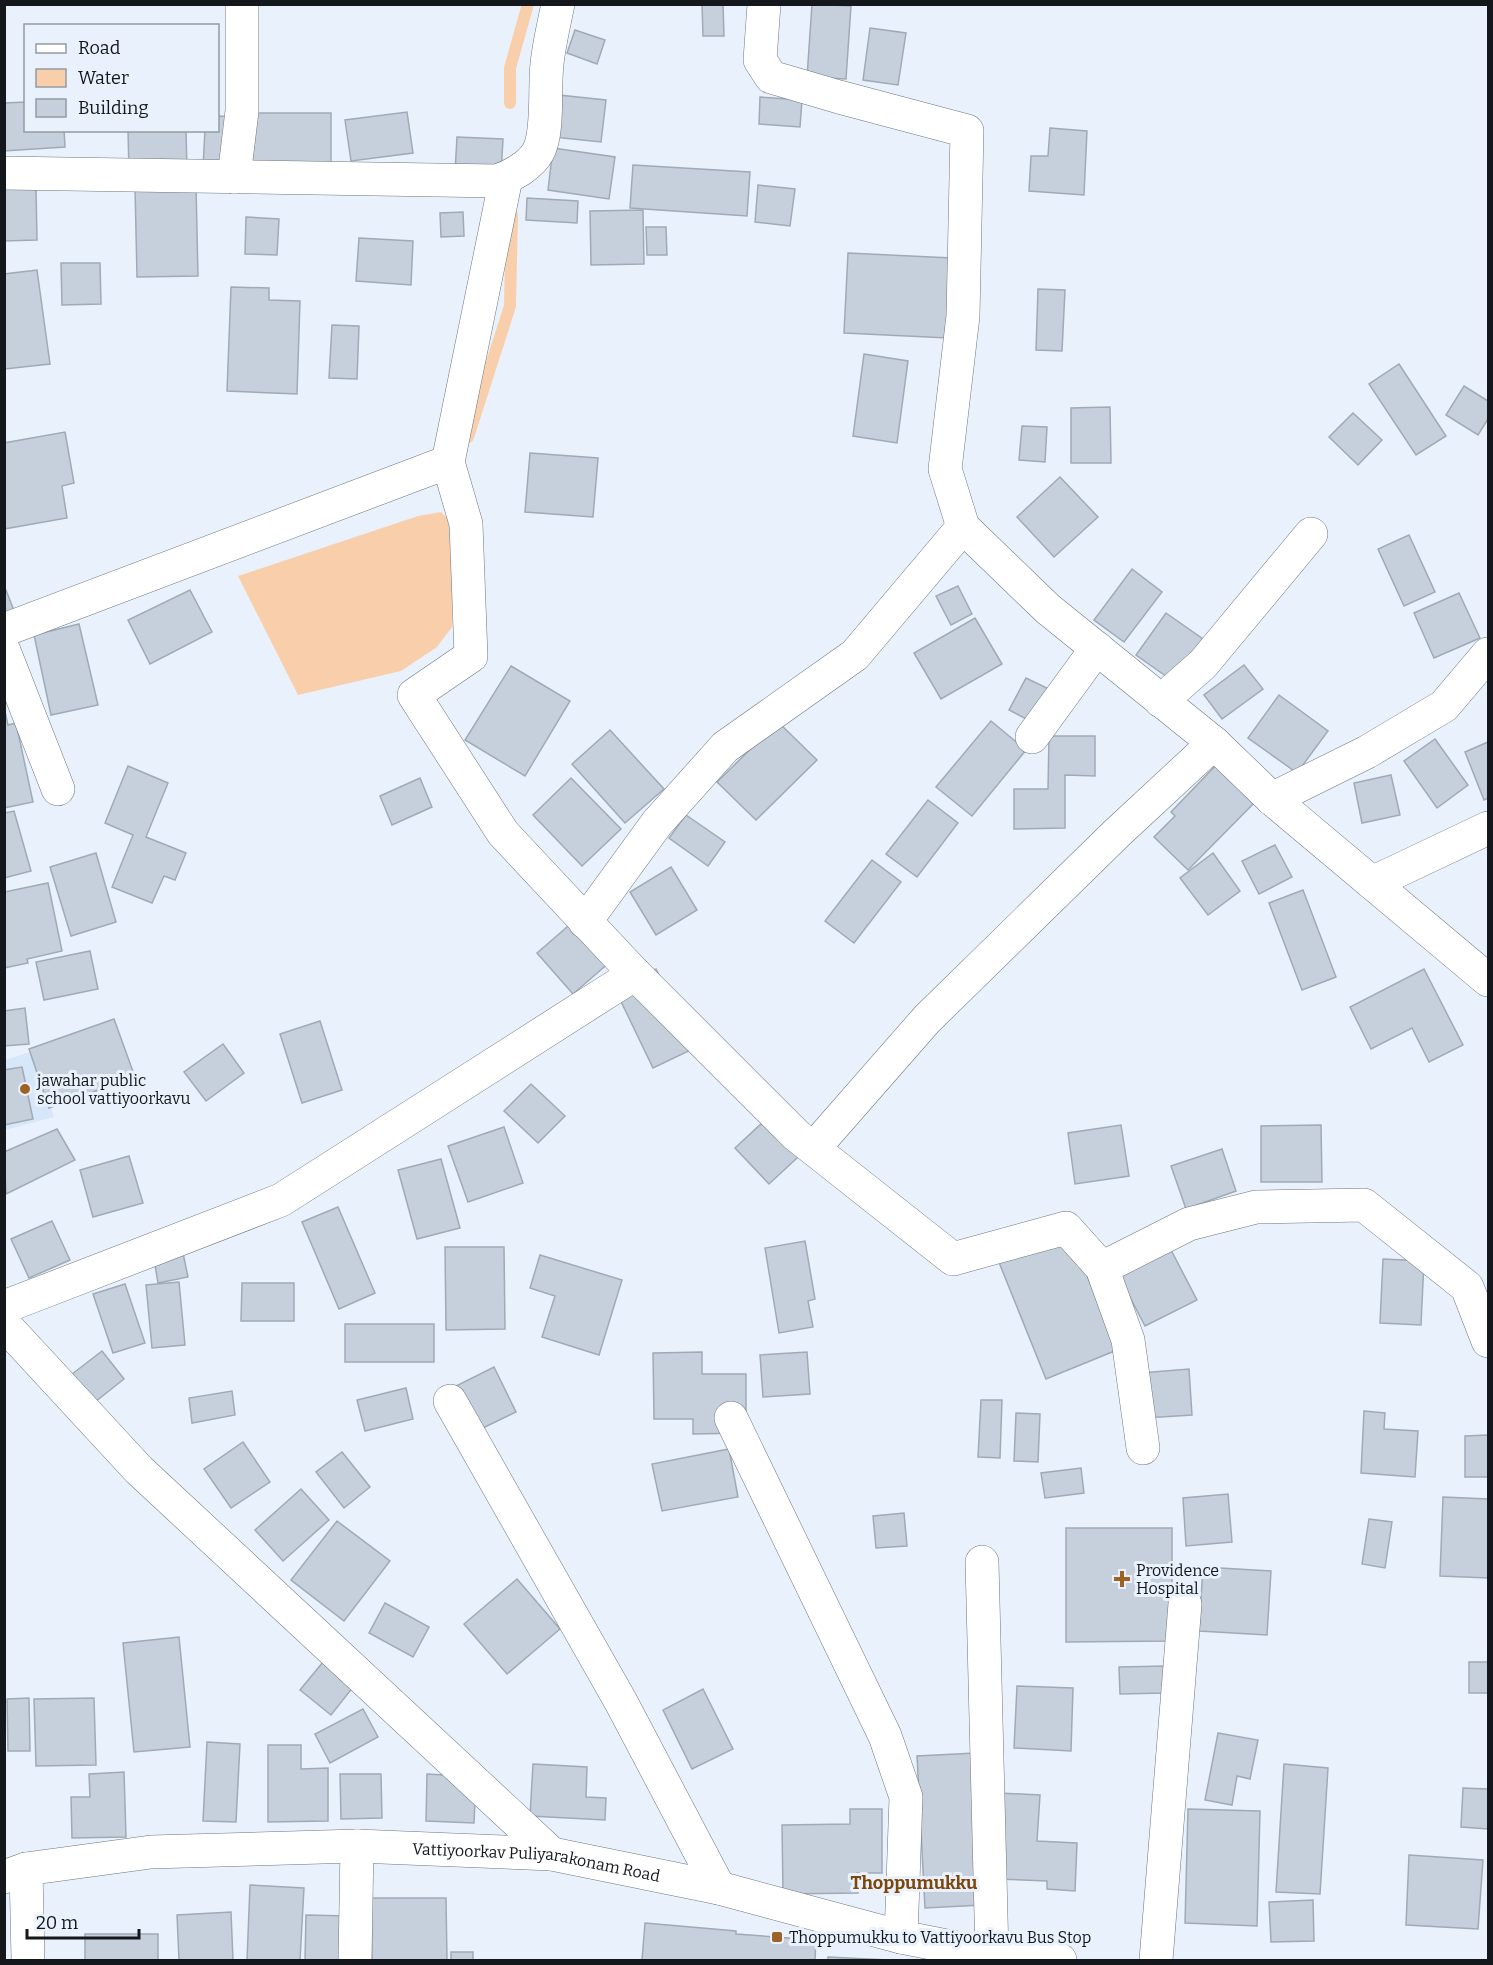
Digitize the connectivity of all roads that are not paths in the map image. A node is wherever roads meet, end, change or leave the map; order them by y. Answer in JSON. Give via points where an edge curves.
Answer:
{"nodes":[{"id":1,"x":242,"y":4,"type":"edge"},
{"id":2,"x":558,"y":4,"type":"edge"},
{"id":3,"x":764,"y":4,"type":"edge"},
{"id":4,"x":4,"y":173,"type":"edge"},
{"id":5,"x":234,"y":177,"type":"junction"},
{"id":6,"x":506,"y":178,"type":"junction"},
{"id":7,"x":448,"y":463,"type":"junction"},
{"id":8,"x":963,"y":527,"type":"junction"},
{"id":9,"x":1311,"y":534,"type":"dead end"},
{"id":10,"x":4,"y":630,"type":"edge"},
{"id":11,"x":1097,"y":648,"type":"junction"},
{"id":12,"x":4,"y":651,"type":"edge"},
{"id":13,"x":1488,"y":654,"type":"edge"},
{"id":14,"x":1161,"y":701,"type":"junction"},
{"id":15,"x":1032,"y":737,"type":"dead end"},
{"id":16,"x":1214,"y":744,"type":"junction"},
{"id":17,"x":58,"y":789,"type":"dead end"},
{"id":18,"x":1272,"y":800,"type":"junction"},
{"id":19,"x":1488,"y":828,"type":"edge"},
{"id":20,"x":1372,"y":883,"type":"junction"},
{"id":21,"x":585,"y":922,"type":"junction"},
{"id":22,"x":635,"y":974,"type":"junction"},
{"id":23,"x":1488,"y":980,"type":"edge"},
{"id":24,"x":813,"y":1148,"type":"junction"},
{"id":25,"x":1102,"y":1268,"type":"junction"},
{"id":26,"x":4,"y":1307,"type":"edge"},
{"id":27,"x":4,"y":1324,"type":"edge"},
{"id":28,"x":1488,"y":1341,"type":"edge"},
{"id":29,"x":450,"y":1401,"type":"dead end"},
{"id":30,"x":731,"y":1418,"type":"dead end"},
{"id":31,"x":1143,"y":1448,"type":"dead end"},
{"id":32,"x":982,"y":1562,"type":"dead end"},
{"id":33,"x":1185,"y":1604,"type":"dead end"},
{"id":34,"x":357,"y":1846,"type":"junction"},
{"id":35,"x":552,"y":1854,"type":"junction"},
{"id":36,"x":15,"y":1873,"type":"edge"},
{"id":37,"x":719,"y":1888,"type":"junction"},
{"id":38,"x":901,"y":1938,"type":"junction"},
{"id":39,"x":992,"y":1955,"type":"junction"},
{"id":40,"x":28,"y":1960,"type":"edge"},
{"id":41,"x":355,"y":1960,"type":"edge"},
{"id":42,"x":1060,"y":1960,"type":"edge"},
{"id":43,"x":1156,"y":1960,"type":"edge"}],
"edges":[{"from":1,"to":5,"type":"street","via":[[242,111]]},
{"from":2,"to":6,"type":"street","via":[[547,63],[540,149],[532,160]]},
{"from":3,"to":8,"type":"street","via":[[760,60],[771,77],[967,131],[963,316],[945,469]]},
{"from":4,"to":5,"type":"street"},
{"from":5,"to":6,"type":"street","via":[[497,181]]},
{"from":6,"to":7,"type":"street"},
{"from":7,"to":10,"type":"street"},
{"from":7,"to":21,"type":"street","via":[[465,521],[471,656],[414,695],[503,833]]},
{"from":8,"to":11,"type":"street","via":[[1048,609]]},
{"from":8,"to":21,"type":"street","via":[[855,656],[725,747],[657,823]]},
{"from":9,"to":14,"type":"street","via":[[1203,664]]},
{"from":11,"to":14,"type":"street"},
{"from":11,"to":15,"type":"street"},
{"from":12,"to":17,"type":"street"},
{"from":13,"to":18,"type":"street","via":[[1444,706]]},
{"from":14,"to":16,"type":"street"},
{"from":16,"to":18,"type":"street"},
{"from":16,"to":24,"type":"street","via":[[927,1019]]},
{"from":18,"to":20,"type":"street"},
{"from":19,"to":20,"type":"street"},
{"from":20,"to":23,"type":"street"},
{"from":21,"to":22,"type":"street"},
{"from":22,"to":24,"type":"street"},
{"from":22,"to":26,"type":"street","via":[[281,1200]]},
{"from":24,"to":25,"type":"street","via":[[953,1259],[1066,1228]]},
{"from":25,"to":28,"type":"street","via":[[1189,1224],[1256,1207],[1364,1205],[1467,1287]]},
{"from":25,"to":31,"type":"street","via":[[1128,1341]]},
{"from":27,"to":35,"type":"street","via":[[140,1470]]},
{"from":29,"to":37,"type":"street","via":[[621,1702]]},
{"from":30,"to":38,"type":"street","via":[[885,1736],[906,1797]]},
{"from":32,"to":39,"type":"street"},
{"from":33,"to":43,"type":"street"},
{"from":34,"to":35,"type":"street","name":"Vattiyoorkav Puliyarakonam Road"},
{"from":34,"to":36,"type":"street","name":"Vattiyoorkav Puliyarakonam Road","via":[[152,1852]]},
{"from":34,"to":41,"type":"street"},
{"from":35,"to":37,"type":"street","name":"Vattiyoorkav Puliyarakonam Road"},
{"from":36,"to":40,"type":"street"},
{"from":37,"to":38,"type":"street","name":"Vattiyoorkav Puliyarakonam Road"},
{"from":38,"to":39,"type":"street","name":"Vattiyoorkav Puliyarakonam Road"},
{"from":39,"to":42,"type":"street","name":"Vattiyoorkav Puliyarakonam Road"}]}
